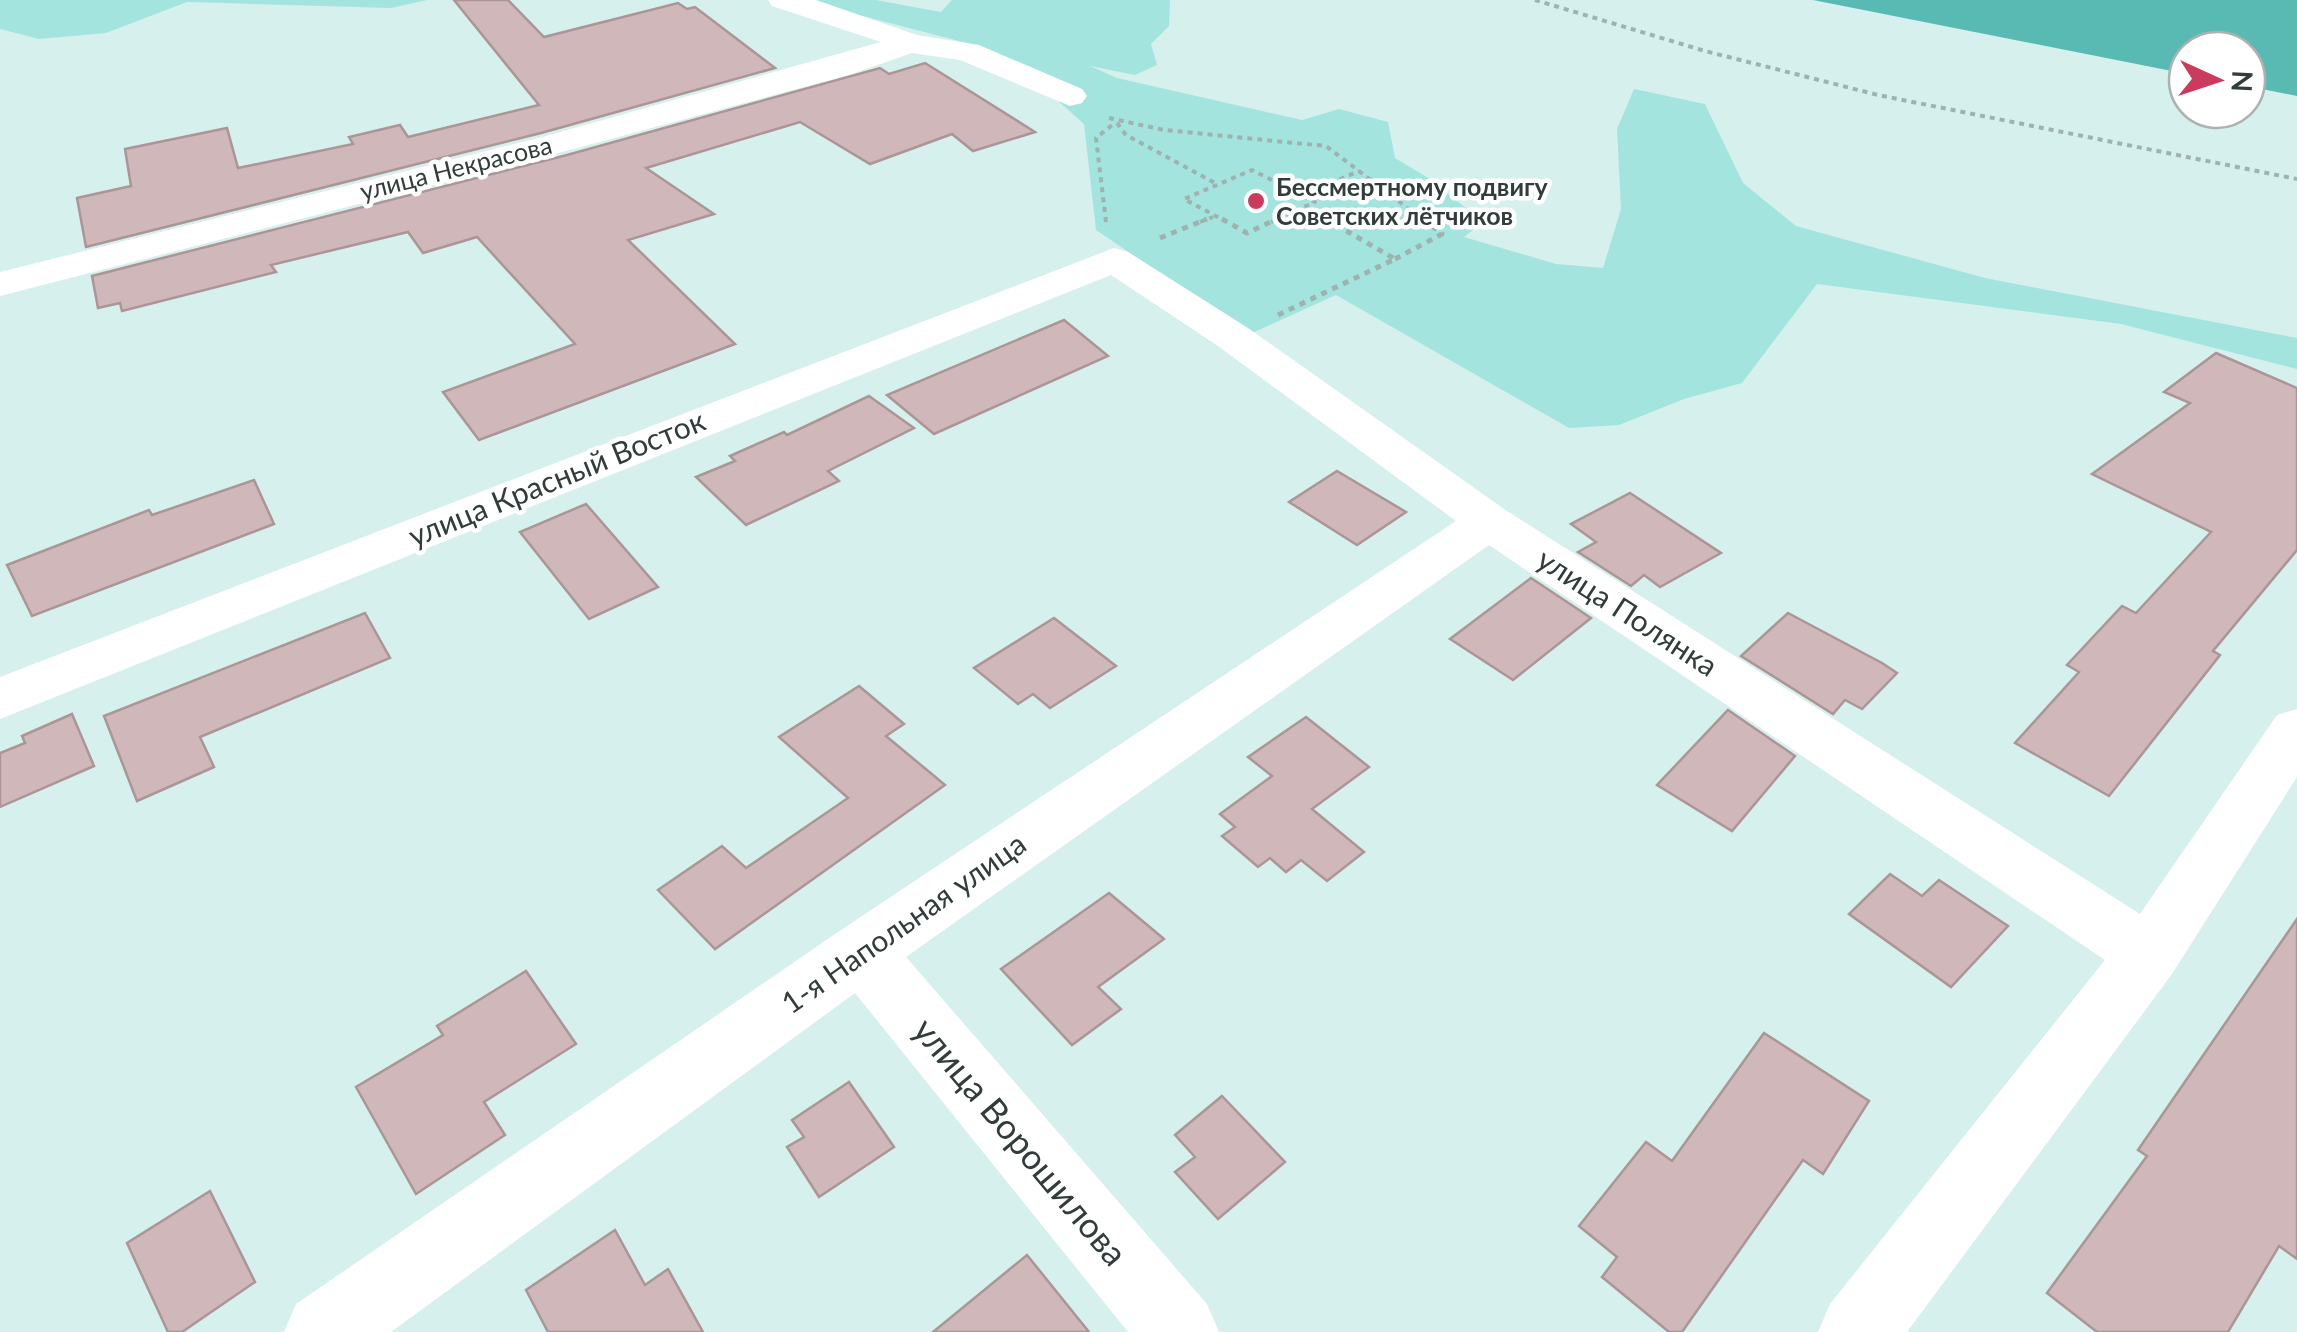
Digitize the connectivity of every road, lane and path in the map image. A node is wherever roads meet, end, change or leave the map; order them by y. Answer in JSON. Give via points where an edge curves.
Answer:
{"nodes":[{"id":1,"x":783,"y":0,"type":"edge"},
{"id":2,"x":1535,"y":0,"type":"edge"},
{"id":3,"x":910,"y":43,"type":"junction"},
{"id":4,"x":1070,"y":96,"type":"dead end"},
{"id":5,"x":1116,"y":122,"type":"junction"},
{"id":6,"x":1358,"y":171,"type":"junction"},
{"id":7,"x":2297,"y":179,"type":"edge"},
{"id":8,"x":1218,"y":184,"type":"junction"},
{"id":9,"x":1302,"y":196,"type":"junction"},
{"id":10,"x":1305,"y":207,"type":"junction"},
{"id":11,"x":1215,"y":216,"type":"junction"},
{"id":12,"x":1124,"y":243,"type":"junction"},
{"id":13,"x":1395,"y":259,"type":"junction"},
{"id":14,"x":0,"y":284,"type":"edge"},
{"id":15,"x":1233,"y":337,"type":"junction"},
{"id":16,"x":1490,"y":522,"type":"junction"},
{"id":17,"x":0,"y":698,"type":"edge"},
{"id":18,"x":2297,"y":730,"type":"edge"},
{"id":19,"x":861,"y":952,"type":"junction"},
{"id":20,"x":2149,"y":954,"type":"junction"},
{"id":21,"x":324,"y":1332,"type":"edge"},
{"id":22,"x":1180,"y":1332,"type":"edge"},
{"id":23,"x":1858,"y":1332,"type":"edge"}],
"edges":[{"from":1,"to":3,"type":"street"},
{"from":2,"to":7,"type":"path","via":[[1878,95]]},
{"from":3,"to":4,"type":"street","via":[[968,52]]},
{"from":3,"to":14,"type":"street","name":"улица Некрасова","via":[[554,144]]},
{"from":5,"to":6,"type":"path","via":[[1326,146]]},
{"from":5,"to":8,"type":"path","via":[[1126,135]]},
{"from":5,"to":12,"type":"path","via":[[1096,138]]},
{"from":6,"to":9,"type":"path"},
{"from":6,"to":13,"type":"path","via":[[1442,234]]},
{"from":8,"to":9,"type":"path","via":[[1252,170]]},
{"from":8,"to":11,"type":"path","via":[[1184,198]]},
{"from":9,"to":10,"type":"path","via":[[1315,202]]},
{"from":10,"to":11,"type":"path","via":[[1247,233]]},
{"from":10,"to":13,"type":"path"},
{"from":11,"to":12,"type":"path"},
{"from":12,"to":15,"type":"street","name":"улица Полянка"},
{"from":12,"to":17,"type":"street","name":"улица Красный Восток"},
{"from":13,"to":15,"type":"path"},
{"from":15,"to":16,"type":"street","name":"улица Полянка"},
{"from":16,"to":19,"type":"street","name":"1-я Напольная улица"},
{"from":16,"to":20,"type":"street","name":"улица Полянка"},
{"from":18,"to":20,"type":"street"},
{"from":19,"to":21,"type":"street","name":"1-я Напольная улица"},
{"from":19,"to":22,"type":"street","name":"улица Ворошилова"},
{"from":20,"to":23,"type":"street"}]}
